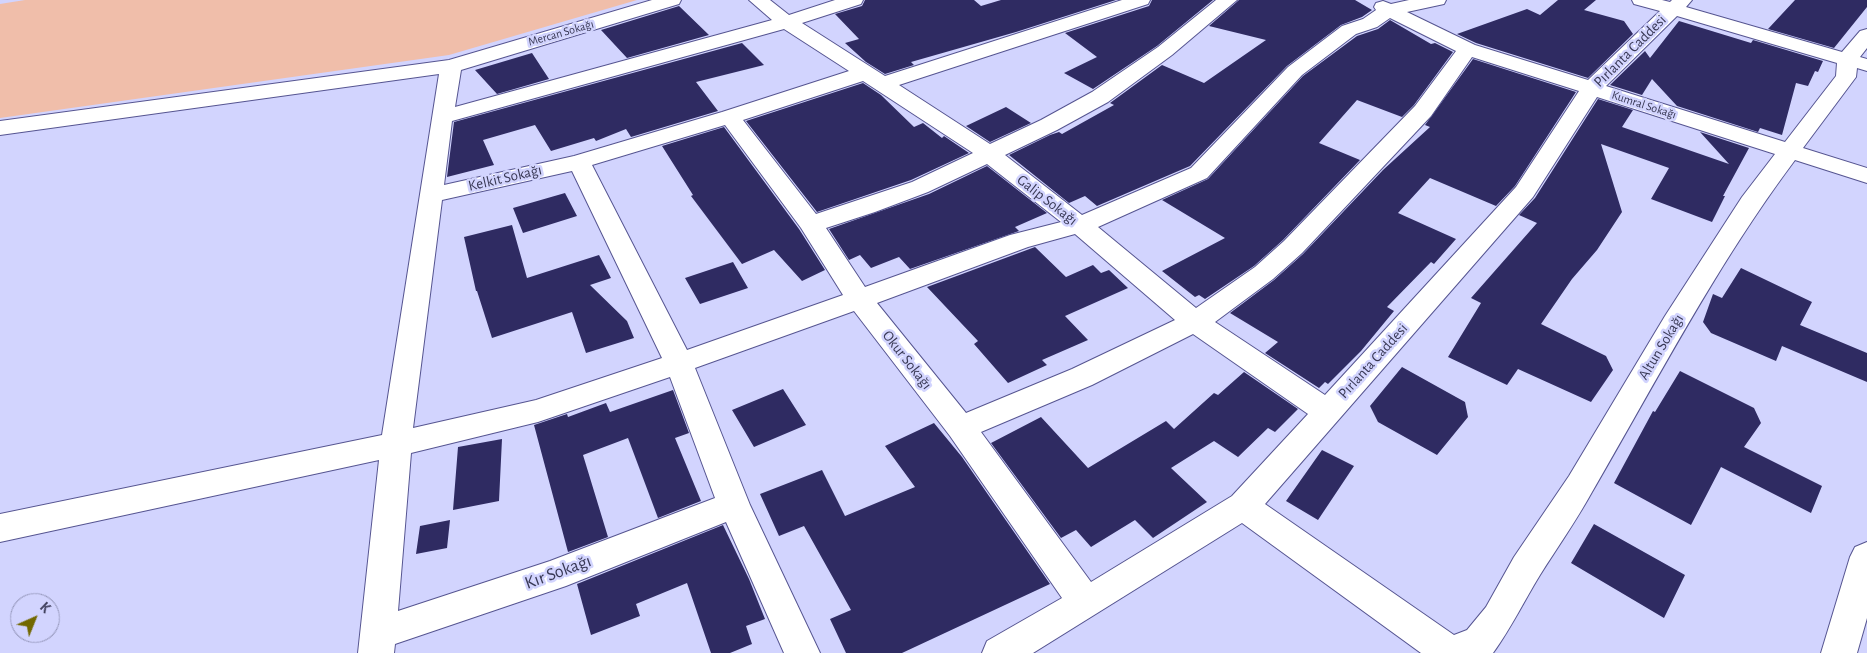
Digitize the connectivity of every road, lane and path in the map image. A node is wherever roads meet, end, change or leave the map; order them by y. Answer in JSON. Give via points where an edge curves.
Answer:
{"nodes":[{"id":1,"x":672,"y":0,"type":"edge"},
{"id":2,"x":758,"y":0,"type":"edge"},
{"id":3,"x":854,"y":0,"type":"edge"},
{"id":4,"x":1141,"y":0,"type":"edge"},
{"id":5,"x":1228,"y":0,"type":"edge"},
{"id":6,"x":1436,"y":0,"type":"edge"},
{"id":7,"x":1641,"y":0,"type":"edge"},
{"id":8,"x":1379,"y":5,"type":"edge"},
{"id":9,"x":1678,"y":5,"type":"edge"},
{"id":10,"x":788,"y":22,"type":"junction"},
{"id":11,"x":1867,"y":35,"type":"edge"},
{"id":12,"x":1468,"y":49,"type":"junction"},
{"id":13,"x":1857,"y":62,"type":"edge"},
{"id":14,"x":450,"y":66,"type":"junction"},
{"id":15,"x":874,"y":78,"type":"junction"},
{"id":16,"x":1592,"y":88,"type":"junction"},
{"id":17,"x":730,"y":116,"type":"junction"},
{"id":18,"x":442,"y":117,"type":"junction"},
{"id":19,"x":0,"y":128,"type":"edge"},
{"id":20,"x":1790,"y":151,"type":"junction"},
{"id":21,"x":988,"y":153,"type":"junction"},
{"id":22,"x":578,"y":162,"type":"junction"},
{"id":23,"x":1867,"y":176,"type":"edge"},
{"id":24,"x":432,"y":195,"type":"junction"},
{"id":25,"x":812,"y":224,"type":"junction"},
{"id":26,"x":1080,"y":225,"type":"junction"},
{"id":27,"x":859,"y":299,"type":"junction"},
{"id":28,"x":1195,"y":322,"type":"junction"},
{"id":29,"x":679,"y":363,"type":"junction"},
{"id":30,"x":1328,"y":412,"type":"junction"},
{"id":31,"x":961,"y":428,"type":"junction"},
{"id":32,"x":396,"y":444,"type":"junction"},
{"id":33,"x":734,"y":504,"type":"junction"},
{"id":34,"x":1243,"y":506,"type":"junction"},
{"id":35,"x":0,"y":528,"type":"edge"},
{"id":36,"x":1867,"y":557,"type":"edge"},
{"id":37,"x":1086,"y":603,"type":"junction"},
{"id":38,"x":377,"y":643,"type":"edge"},
{"id":39,"x":802,"y":653,"type":"edge"},
{"id":40,"x":1000,"y":653,"type":"edge"},
{"id":41,"x":1451,"y":653,"type":"edge"},
{"id":42,"x":1839,"y":653,"type":"edge"}],
"edges":[{"from":1,"to":14,"type":"street","name":"Mercan Sokağı"},
{"from":2,"to":10,"type":"street","name":"Galip Sokağı"},
{"from":3,"to":10,"type":"street"},
{"from":4,"to":15,"type":"street","name":"Kelkit Sokağı"},
{"from":5,"to":21,"type":"street","via":[[1165,51],[1100,97]]},
{"from":6,"to":8,"type":"street"},
{"from":7,"to":9,"type":"street"},
{"from":8,"to":12,"type":"street","name":"Kumral Sokağı"},
{"from":8,"to":26,"type":"street","via":[[1370,23],[1349,30],[1295,71],[1199,173]]},
{"from":9,"to":13,"type":"street"},
{"from":9,"to":16,"type":"street","name":"Pırlanta Caddesi"},
{"from":10,"to":15,"type":"street","name":"Galip Sokağı"},
{"from":10,"to":18,"type":"street"},
{"from":11,"to":13,"type":"street","name":"Altun Sokağı"},
{"from":12,"to":16,"type":"street","name":"Kumral Sokağı"},
{"from":12,"to":28,"type":"street","via":[[1423,111],[1293,247],[1264,273]]},
{"from":13,"to":20,"type":"street","name":"Altun Sokağı"},
{"from":14,"to":18,"type":"street"},
{"from":14,"to":19,"type":"street","name":"Mercan Sokağı"},
{"from":15,"to":17,"type":"street","name":"Kelkit Sokağı"},
{"from":15,"to":21,"type":"street","name":"Galip Sokağı"},
{"from":16,"to":20,"type":"street","name":"Kumral Sokağı"},
{"from":16,"to":30,"type":"street","name":"Pırlanta Caddesi","via":[[1525,192]]},
{"from":17,"to":22,"type":"street","name":"Kelkit Sokağı"},
{"from":17,"to":25,"type":"street","name":"Okur Sokağı"},
{"from":18,"to":24,"type":"street"},
{"from":20,"to":23,"type":"street","name":"Kumral Sokağı"},
{"from":20,"to":41,"type":"street","name":"Altun Sokağı","via":[[1751,202],[1685,307],[1498,618],[1480,642]]},
{"from":21,"to":25,"type":"street","via":[[920,186]]},
{"from":21,"to":26,"type":"street","name":"Galip Sokağı"},
{"from":22,"to":24,"type":"street","name":"Kelkit Sokağı"},
{"from":22,"to":29,"type":"street"},
{"from":24,"to":32,"type":"street"},
{"from":25,"to":27,"type":"street","name":"Okur Sokağı"},
{"from":26,"to":27,"type":"street","via":[[1019,241]]},
{"from":26,"to":28,"type":"street","name":"Galip Sokağı"},
{"from":27,"to":29,"type":"street"},
{"from":27,"to":31,"type":"street","name":"Okur Sokağı"},
{"from":28,"to":30,"type":"street","name":"Galip Sokağı"},
{"from":28,"to":31,"type":"street","via":[[1082,377]]},
{"from":29,"to":32,"type":"street","via":[[538,411]]},
{"from":29,"to":33,"type":"street"},
{"from":30,"to":34,"type":"street","name":"Pırlanta Caddesi"},
{"from":31,"to":37,"type":"street","name":"Okur Sokağı"},
{"from":32,"to":35,"type":"street"},
{"from":32,"to":38,"type":"street"},
{"from":33,"to":38,"type":"street","name":"Kır Sokağı"},
{"from":33,"to":39,"type":"street"},
{"from":34,"to":37,"type":"street","name":"Pırlanta Caddesi"},
{"from":34,"to":41,"type":"street"},
{"from":36,"to":42,"type":"street"},
{"from":37,"to":40,"type":"street","name":"Pırlanta Caddesi"}]}
